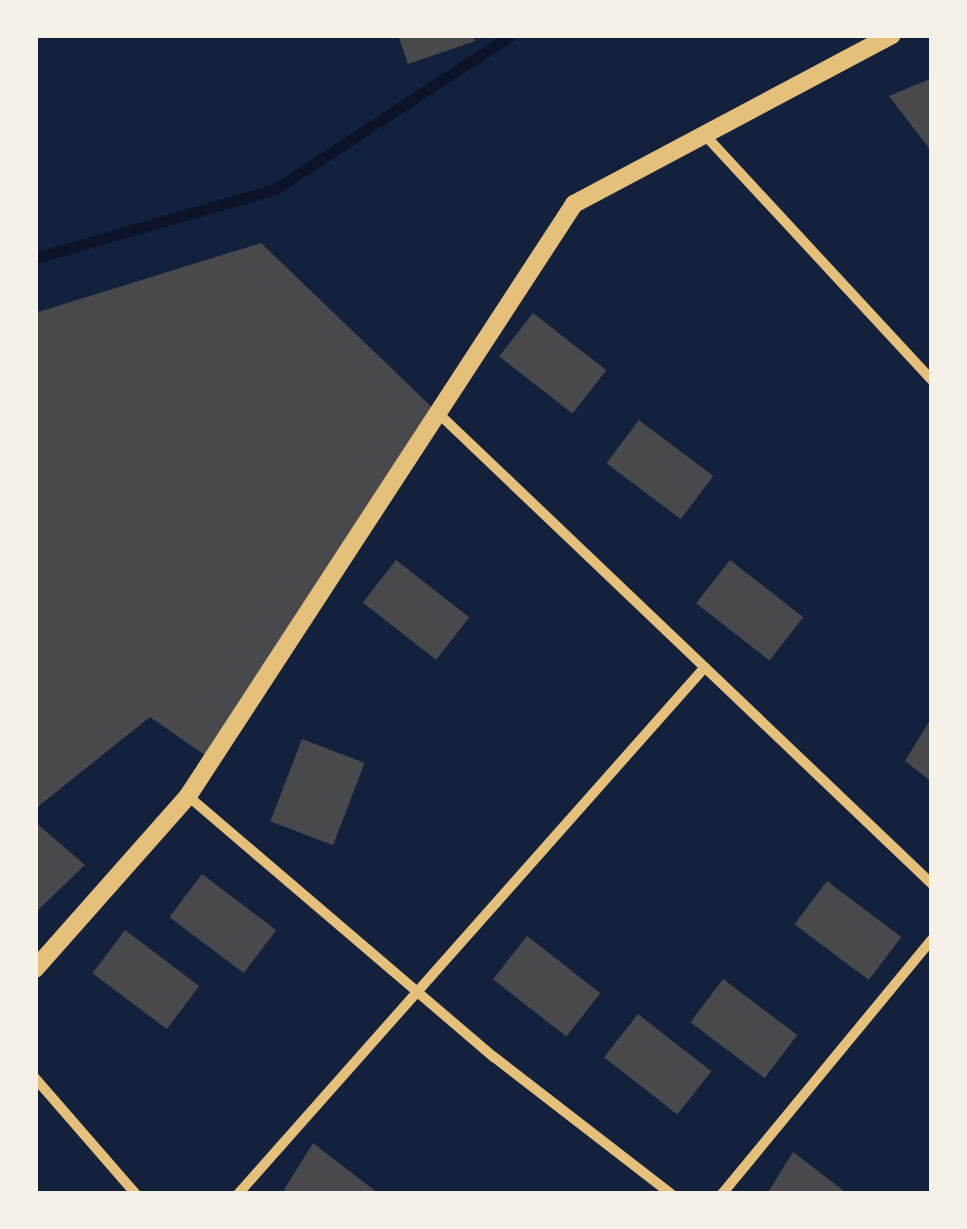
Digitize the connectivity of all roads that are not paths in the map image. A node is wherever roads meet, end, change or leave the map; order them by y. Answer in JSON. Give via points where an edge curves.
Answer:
{"nodes":[{"id":1,"x":892,"y":35,"type":"edge"},
{"id":2,"x":704,"y":133,"type":"junction"},
{"id":3,"x":932,"y":380,"type":"edge"},
{"id":4,"x":438,"y":413,"type":"junction"},
{"id":5,"x":705,"y":667,"type":"junction"},
{"id":6,"x":188,"y":796,"type":"junction"},
{"id":7,"x":932,"y":884,"type":"edge"},
{"id":8,"x":932,"y":939,"type":"edge"},
{"id":9,"x":35,"y":970,"type":"edge"},
{"id":10,"x":418,"y":992,"type":"junction"},
{"id":11,"x":35,"y":1078,"type":"edge"},
{"id":12,"x":136,"y":1194,"type":"edge"},
{"id":13,"x":238,"y":1194,"type":"edge"},
{"id":14,"x":671,"y":1194,"type":"edge"},
{"id":15,"x":722,"y":1194,"type":"edge"}],
"edges":[{"from":1,"to":2,"type":"street"},
{"from":2,"to":3,"type":"street"},
{"from":2,"to":4,"type":"street","via":[[574,204]]},
{"from":4,"to":5,"type":"street"},
{"from":4,"to":6,"type":"street"},
{"from":5,"to":7,"type":"street"},
{"from":5,"to":10,"type":"street"},
{"from":6,"to":9,"type":"street"},
{"from":6,"to":10,"type":"street"},
{"from":8,"to":15,"type":"street"},
{"from":10,"to":13,"type":"street"},
{"from":10,"to":14,"type":"street"},
{"from":11,"to":12,"type":"street"}]}
